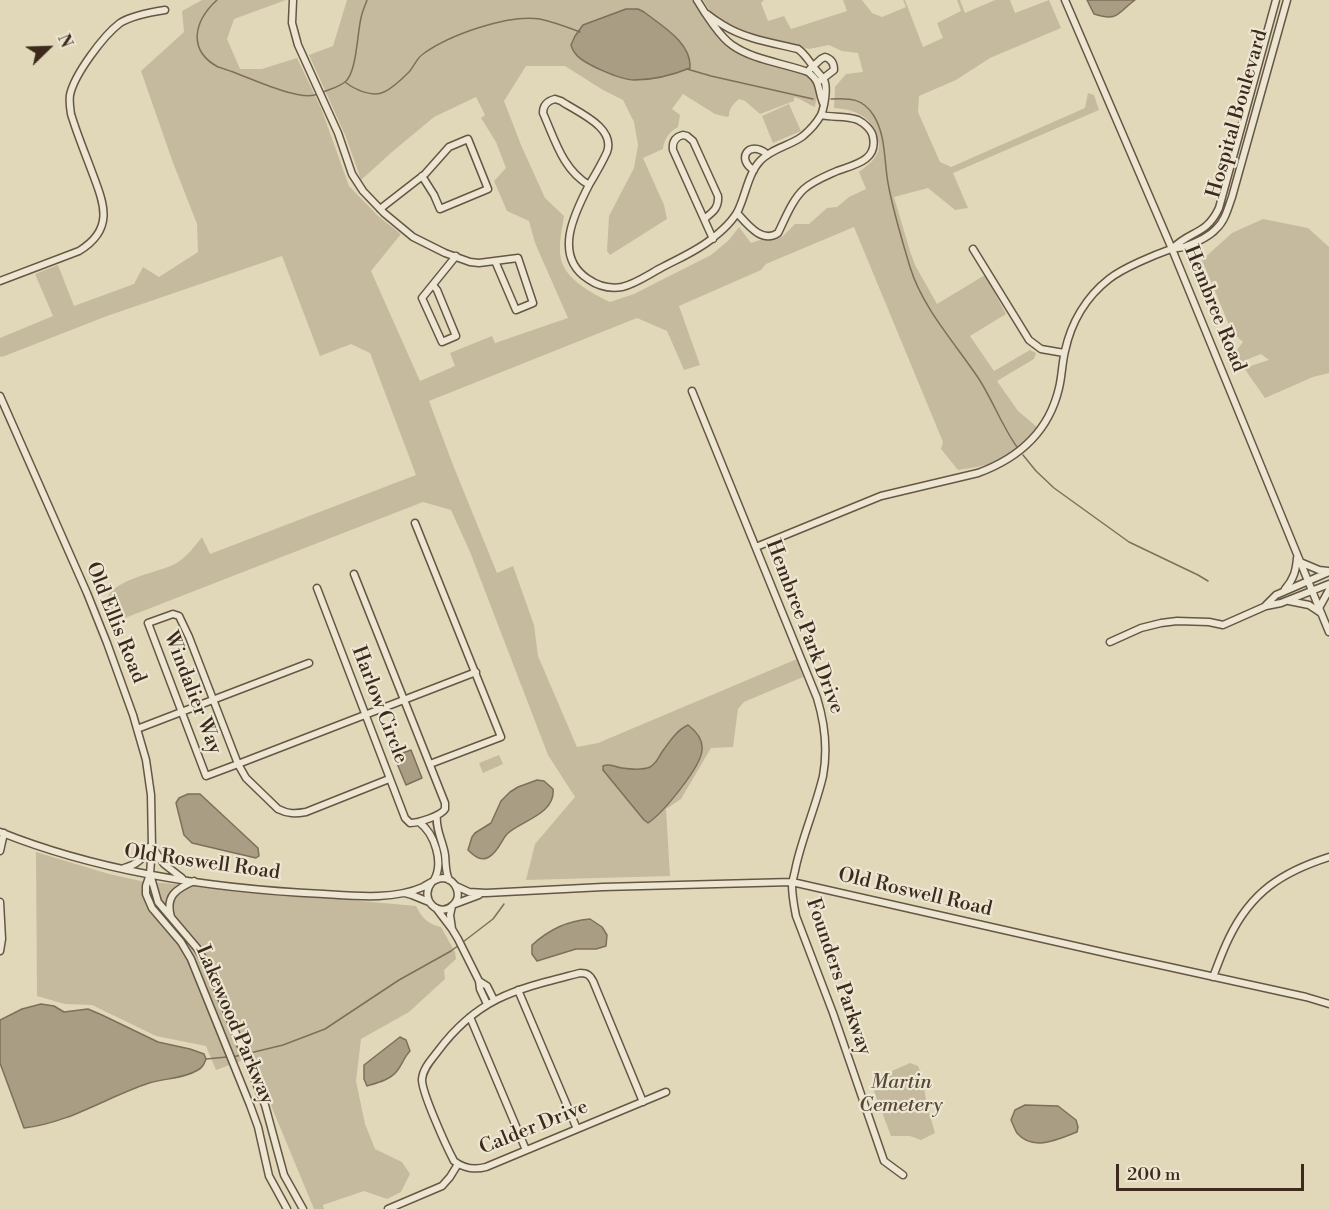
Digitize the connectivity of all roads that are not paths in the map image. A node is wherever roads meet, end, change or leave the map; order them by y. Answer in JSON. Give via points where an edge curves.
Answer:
{"nodes":[{"id":1,"x":293,"y":0,"type":"edge"},
{"id":2,"x":698,"y":0,"type":"edge"},
{"id":3,"x":1065,"y":0,"type":"edge"},
{"id":4,"x":1276,"y":0,"type":"edge"},
{"id":5,"x":1287,"y":0,"type":"edge"},
{"id":6,"x":165,"y":9,"type":"dead end"},
{"id":7,"x":707,"y":14,"type":"junction"},
{"id":8,"x":810,"y":69,"type":"junction"},
{"id":9,"x":821,"y":80,"type":"junction"},
{"id":10,"x":821,"y":115,"type":"junction"},
{"id":11,"x":1237,"y":143,"type":"junction"},
{"id":12,"x":1246,"y":146,"type":"junction"},
{"id":13,"x":767,"y":154,"type":"junction"},
{"id":14,"x":754,"y":170,"type":"junction"},
{"id":15,"x":422,"y":176,"type":"junction"},
{"id":16,"x":589,"y":185,"type":"junction"},
{"id":17,"x":380,"y":208,"type":"junction"},
{"id":18,"x":737,"y":213,"type":"junction"},
{"id":19,"x":704,"y":219,"type":"junction"},
{"id":20,"x":713,"y":239,"type":"junction"},
{"id":21,"x":973,"y":249,"type":"dead end"},
{"id":22,"x":1172,"y":249,"type":"junction"},
{"id":23,"x":456,"y":256,"type":"junction"},
{"id":24,"x":495,"y":261,"type":"junction"},
{"id":25,"x":0,"y":281,"type":"edge"},
{"id":26,"x":432,"y":285,"type":"junction"},
{"id":27,"x":1064,"y":353,"type":"junction"},
{"id":28,"x":692,"y":391,"type":"dead end"},
{"id":29,"x":0,"y":396,"type":"edge"},
{"id":30,"x":415,"y":523,"type":"dead end"},
{"id":31,"x":756,"y":547,"type":"junction"},
{"id":32,"x":1297,"y":554,"type":"junction"},
{"id":33,"x":1300,"y":562,"type":"junction"},
{"id":34,"x":1329,"y":572,"type":"edge"},
{"id":35,"x":354,"y":574,"type":"dead end"},
{"id":36,"x":1308,"y":581,"type":"junction"},
{"id":37,"x":1329,"y":584,"type":"edge"},
{"id":38,"x":317,"y":588,"type":"dead end"},
{"id":39,"x":1329,"y":590,"type":"edge"},
{"id":40,"x":1284,"y":591,"type":"junction"},
{"id":41,"x":1312,"y":591,"type":"junction"},
{"id":42,"x":1289,"y":600,"type":"junction"},
{"id":43,"x":1266,"y":606,"type":"junction"},
{"id":44,"x":1320,"y":611,"type":"junction"},
{"id":45,"x":1329,"y":632,"type":"edge"},
{"id":46,"x":1110,"y":642,"type":"dead end"},
{"id":47,"x":309,"y":663,"type":"dead end"},
{"id":48,"x":476,"y":672,"type":"junction"},
{"id":49,"x":213,"y":700,"type":"junction"},
{"id":50,"x":404,"y":700,"type":"junction"},
{"id":51,"x":182,"y":712,"type":"junction"},
{"id":52,"x":365,"y":715,"type":"junction"},
{"id":53,"x":137,"y":729,"type":"junction"},
{"id":54,"x":238,"y":764,"type":"junction"},
{"id":55,"x":430,"y":764,"type":"junction"},
{"id":56,"x":390,"y":779,"type":"junction"},
{"id":57,"x":437,"y":815,"type":"junction"},
{"id":58,"x":419,"y":822,"type":"junction"},
{"id":59,"x":2,"y":833,"type":"edge"},
{"id":60,"x":152,"y":843,"type":"junction"},
{"id":61,"x":0,"y":851,"type":"edge"},
{"id":62,"x":1329,"y":857,"type":"edge"},
{"id":63,"x":123,"y":868,"type":"junction"},
{"id":64,"x":150,"y":874,"type":"junction"},
{"id":65,"x":185,"y":880,"type":"junction"},
{"id":66,"x":449,"y":880,"type":"junction"},
{"id":67,"x":194,"y":881,"type":"junction"},
{"id":68,"x":432,"y":882,"type":"junction"},
{"id":69,"x":792,"y":882,"type":"junction"},
{"id":70,"x":456,"y":886,"type":"junction"},
{"id":71,"x":405,"y":893,"type":"junction"},
{"id":72,"x":486,"y":893,"type":"junction"},
{"id":73,"x":0,"y":902,"type":"edge"},
{"id":74,"x":429,"y":902,"type":"junction"},
{"id":75,"x":453,"y":905,"type":"junction"},
{"id":76,"x":436,"y":908,"type":"junction"},
{"id":77,"x":173,"y":921,"type":"junction"},
{"id":78,"x":452,"y":929,"type":"junction"},
{"id":79,"x":0,"y":951,"type":"edge"},
{"id":80,"x":1213,"y":977,"type":"junction"},
{"id":81,"x":518,"y":990,"type":"junction"},
{"id":82,"x":490,"y":1002,"type":"junction"},
{"id":83,"x":1329,"y":1004,"type":"edge"},
{"id":84,"x":470,"y":1017,"type":"junction"},
{"id":85,"x":666,"y":1092,"type":"dead end"},
{"id":86,"x":643,"y":1102,"type":"junction"},
{"id":87,"x":577,"y":1129,"type":"junction"},
{"id":88,"x":526,"y":1150,"type":"junction"},
{"id":89,"x":458,"y":1164,"type":"junction"},
{"id":90,"x":903,"y":1175,"type":"dead end"},
{"id":91,"x":287,"y":1209,"type":"edge"},
{"id":92,"x":303,"y":1209,"type":"edge"},
{"id":93,"x":388,"y":1209,"type":"edge"}],
"edges":[{"from":1,"to":17,"type":"street","via":[[294,36],[352,174]]},
{"from":2,"to":7,"type":"street"},
{"from":3,"to":22,"type":"street","name":"Hembree Road"},
{"from":4,"to":11,"type":"street","name":"Hospital Boulevard"},
{"from":5,"to":12,"type":"street","name":"Hospital Boulevard"},
{"from":6,"to":25,"type":"street","via":[[122,22],[101,41],[72,89],[71,114],[103,201],[104,218],[98,234],[80,251]]},
{"from":7,"to":8,"type":"street","via":[[731,45],[752,55]]},
{"from":7,"to":8,"type":"street","via":[[734,31],[798,49],[804,53]]},
{"from":8,"to":9,"type":"street"},
{"from":8,"to":9,"type":"street","via":[[825,57],[831,60],[834,70]]},
{"from":9,"to":10,"type":"street"},
{"from":10,"to":13,"type":"street","via":[[804,135]]},
{"from":10,"to":18,"type":"street","via":[[858,120],[872,132],[874,142],[865,160],[805,188],[774,236],[761,235]]},
{"from":11,"to":12,"type":"street"},
{"from":11,"to":22,"type":"street","name":"Hospital Boulevard","via":[[1215,216],[1202,230]]},
{"from":12,"to":22,"type":"street","name":"Hospital Boulevard","via":[[1224,219],[1207,236]]},
{"from":13,"to":14,"type":"street"},
{"from":13,"to":14,"type":"street","via":[[757,148],[747,152],[745,162]]},
{"from":14,"to":18,"type":"street"},
{"from":15,"to":15,"type":"street","via":[[449,147],[468,139],[488,189],[440,209]]},
{"from":15,"to":17,"type":"street"},
{"from":16,"to":16,"type":"street","via":[[607,151],[606,134],[561,101],[550,100],[543,113],[563,159],[574,175]]},
{"from":16,"to":20,"type":"street","via":[[574,217],[569,246],[577,269],[595,284],[612,288],[630,284]]},
{"from":17,"to":23,"type":"street","via":[[413,237]]},
{"from":18,"to":20,"type":"street"},
{"from":19,"to":19,"type":"street","via":[[673,150],[673,142],[680,136],[693,141],[718,196],[716,208]]},
{"from":19,"to":20,"type":"street"},
{"from":21,"to":27,"type":"street","via":[[1029,340],[1041,349]]},
{"from":22,"to":27,"type":"street","via":[[1124,269],[1098,288],[1076,318]]},
{"from":22,"to":32,"type":"street","name":"Hembree Road"},
{"from":23,"to":24,"type":"street","via":[[479,263]]},
{"from":23,"to":26,"type":"street"},
{"from":24,"to":24,"type":"street","via":[[518,258],[533,303],[516,310]]},
{"from":26,"to":26,"type":"street","via":[[422,298],[442,342],[456,336]]},
{"from":27,"to":31,"type":"street","via":[[1059,388],[1049,416],[1031,441],[1008,460],[978,473],[881,496]]},
{"from":28,"to":31,"type":"street","name":"Hembree Park Drive"},
{"from":29,"to":53,"type":"street","name":"Old Ellis Road","via":[[87,593]]},
{"from":30,"to":48,"type":"street"},
{"from":31,"to":69,"type":"street","name":"Hembree Park Drive","via":[[817,698],[825,731],[823,775]]},
{"from":32,"to":33,"type":"street","name":"Hembree Road"},
{"from":32,"to":40,"type":"street","via":[[1293,579]]},
{"from":33,"to":34,"type":"street"},
{"from":33,"to":36,"type":"street","name":"Hembree Road"},
{"from":34,"to":36,"type":"street"},
{"from":35,"to":50,"type":"street","name":"Harlow Circle"},
{"from":36,"to":40,"type":"street"},
{"from":36,"to":41,"type":"street","name":"Hembree Road"},
{"from":37,"to":41,"type":"street"},
{"from":38,"to":52,"type":"street","name":"Harlow Circle"},
{"from":39,"to":44,"type":"street"},
{"from":40,"to":43,"type":"street"},
{"from":41,"to":42,"type":"street"},
{"from":41,"to":44,"type":"street","name":"Hembree Road"},
{"from":42,"to":43,"type":"street"},
{"from":42,"to":44,"type":"street"},
{"from":43,"to":46,"type":"street","via":[[1223,625],[1161,623]]},
{"from":44,"to":45,"type":"street","name":"Hembree Road"},
{"from":47,"to":49,"type":"street"},
{"from":48,"to":50,"type":"street"},
{"from":48,"to":55,"type":"street","via":[[501,736]]},
{"from":49,"to":51,"type":"street"},
{"from":49,"to":51,"type":"street","name":"Windalier Way","via":[[179,616],[173,614],[148,623]]},
{"from":49,"to":54,"type":"street"},
{"from":50,"to":52,"type":"street"},
{"from":50,"to":55,"type":"street","name":"Harlow Circle"},
{"from":51,"to":53,"type":"street"},
{"from":51,"to":54,"type":"street","name":"Windalier Way","via":[[206,776]]},
{"from":52,"to":54,"type":"street"},
{"from":52,"to":56,"type":"street","name":"Harlow Circle"},
{"from":53,"to":60,"type":"street","name":"Old Ellis Road","via":[[150,783]]},
{"from":54,"to":56,"type":"street","name":"Windalier Way","via":[[250,783],[278,809],[289,813],[306,812]]},
{"from":55,"to":57,"type":"street","name":"Harlow Circle","via":[[445,803],[444,810]]},
{"from":56,"to":58,"type":"street","name":"Harlow Circle","via":[[405,818],[410,823]]},
{"from":57,"to":58,"type":"street"},
{"from":57,"to":66,"type":"street","name":"Harlow Circle"},
{"from":58,"to":68,"type":"street","name":"Harlow Circle","via":[[429,831],[437,854],[439,866]]},
{"from":59,"to":61,"type":"street"},
{"from":59,"to":63,"type":"street","name":"Old Roswell Road"},
{"from":60,"to":63,"type":"street","via":[[144,857]]},
{"from":60,"to":64,"type":"street","name":"Old Ellis Road"},
{"from":60,"to":65,"type":"street","via":[[164,864]]},
{"from":62,"to":80,"type":"street","via":[[1290,872],[1254,900],[1239,919]]},
{"from":63,"to":64,"type":"street","name":"Old Roswell Road"},
{"from":64,"to":65,"type":"street","name":"Old Roswell Road"},
{"from":64,"to":77,"type":"street","name":"Lakewood Parkway","via":[[156,898]]},
{"from":64,"to":91,"type":"street","name":"Lakewood Parkway","via":[[146,886],[149,902],[191,959],[258,1127],[269,1176]]},
{"from":65,"to":67,"type":"street","name":"Old Roswell Road"},
{"from":66,"to":68,"type":"street","name":"Old Roswell Road"},
{"from":66,"to":70,"type":"street","name":"Old Roswell Road"},
{"from":67,"to":71,"type":"street","name":"Old Roswell Road","via":[[302,893]]},
{"from":67,"to":77,"type":"street","via":[[171,897]]},
{"from":68,"to":71,"type":"street","name":"Old Roswell Road"},
{"from":68,"to":74,"type":"street","via":[[427,891]]},
{"from":69,"to":72,"type":"street","name":"Old Roswell Road"},
{"from":69,"to":80,"type":"street","name":"Old Roswell Road"},
{"from":69,"to":90,"type":"street","name":"Founders Parkway","via":[[796,916],[884,1161]]},
{"from":70,"to":72,"type":"street","name":"Old Roswell Road"},
{"from":70,"to":75,"type":"street","via":[[458,897]]},
{"from":71,"to":74,"type":"street","name":"Old Roswell Road"},
{"from":72,"to":75,"type":"street","name":"Old Roswell Road"},
{"from":73,"to":79,"type":"street"},
{"from":74,"to":76,"type":"street","name":"Old Roswell Road"},
{"from":75,"to":76,"type":"street","name":"Old Roswell Road","via":[[444,910]]},
{"from":75,"to":78,"type":"street"},
{"from":76,"to":78,"type":"street"},
{"from":77,"to":92,"type":"street","name":"Lakewood Parkway","via":[[197,948],[212,975],[265,1105],[284,1175]]},
{"from":78,"to":82,"type":"street","via":[[479,981],[487,986]]},
{"from":80,"to":83,"type":"street","name":"Old Roswell Road"},
{"from":81,"to":82,"type":"street"},
{"from":81,"to":86,"type":"street","via":[[589,974]]},
{"from":81,"to":87,"type":"street"},
{"from":82,"to":84,"type":"street"},
{"from":84,"to":88,"type":"street"},
{"from":84,"to":89,"type":"street","via":[[447,1039],[422,1077],[424,1093]]},
{"from":85,"to":86,"type":"street","name":"Calder Drive"},
{"from":86,"to":87,"type":"street","name":"Calder Drive"},
{"from":87,"to":88,"type":"street","name":"Calder Drive"},
{"from":88,"to":89,"type":"street","name":"Calder Drive","via":[[482,1168]]},
{"from":89,"to":93,"type":"street","name":"Calder Drive","via":[[436,1189]]}]}
